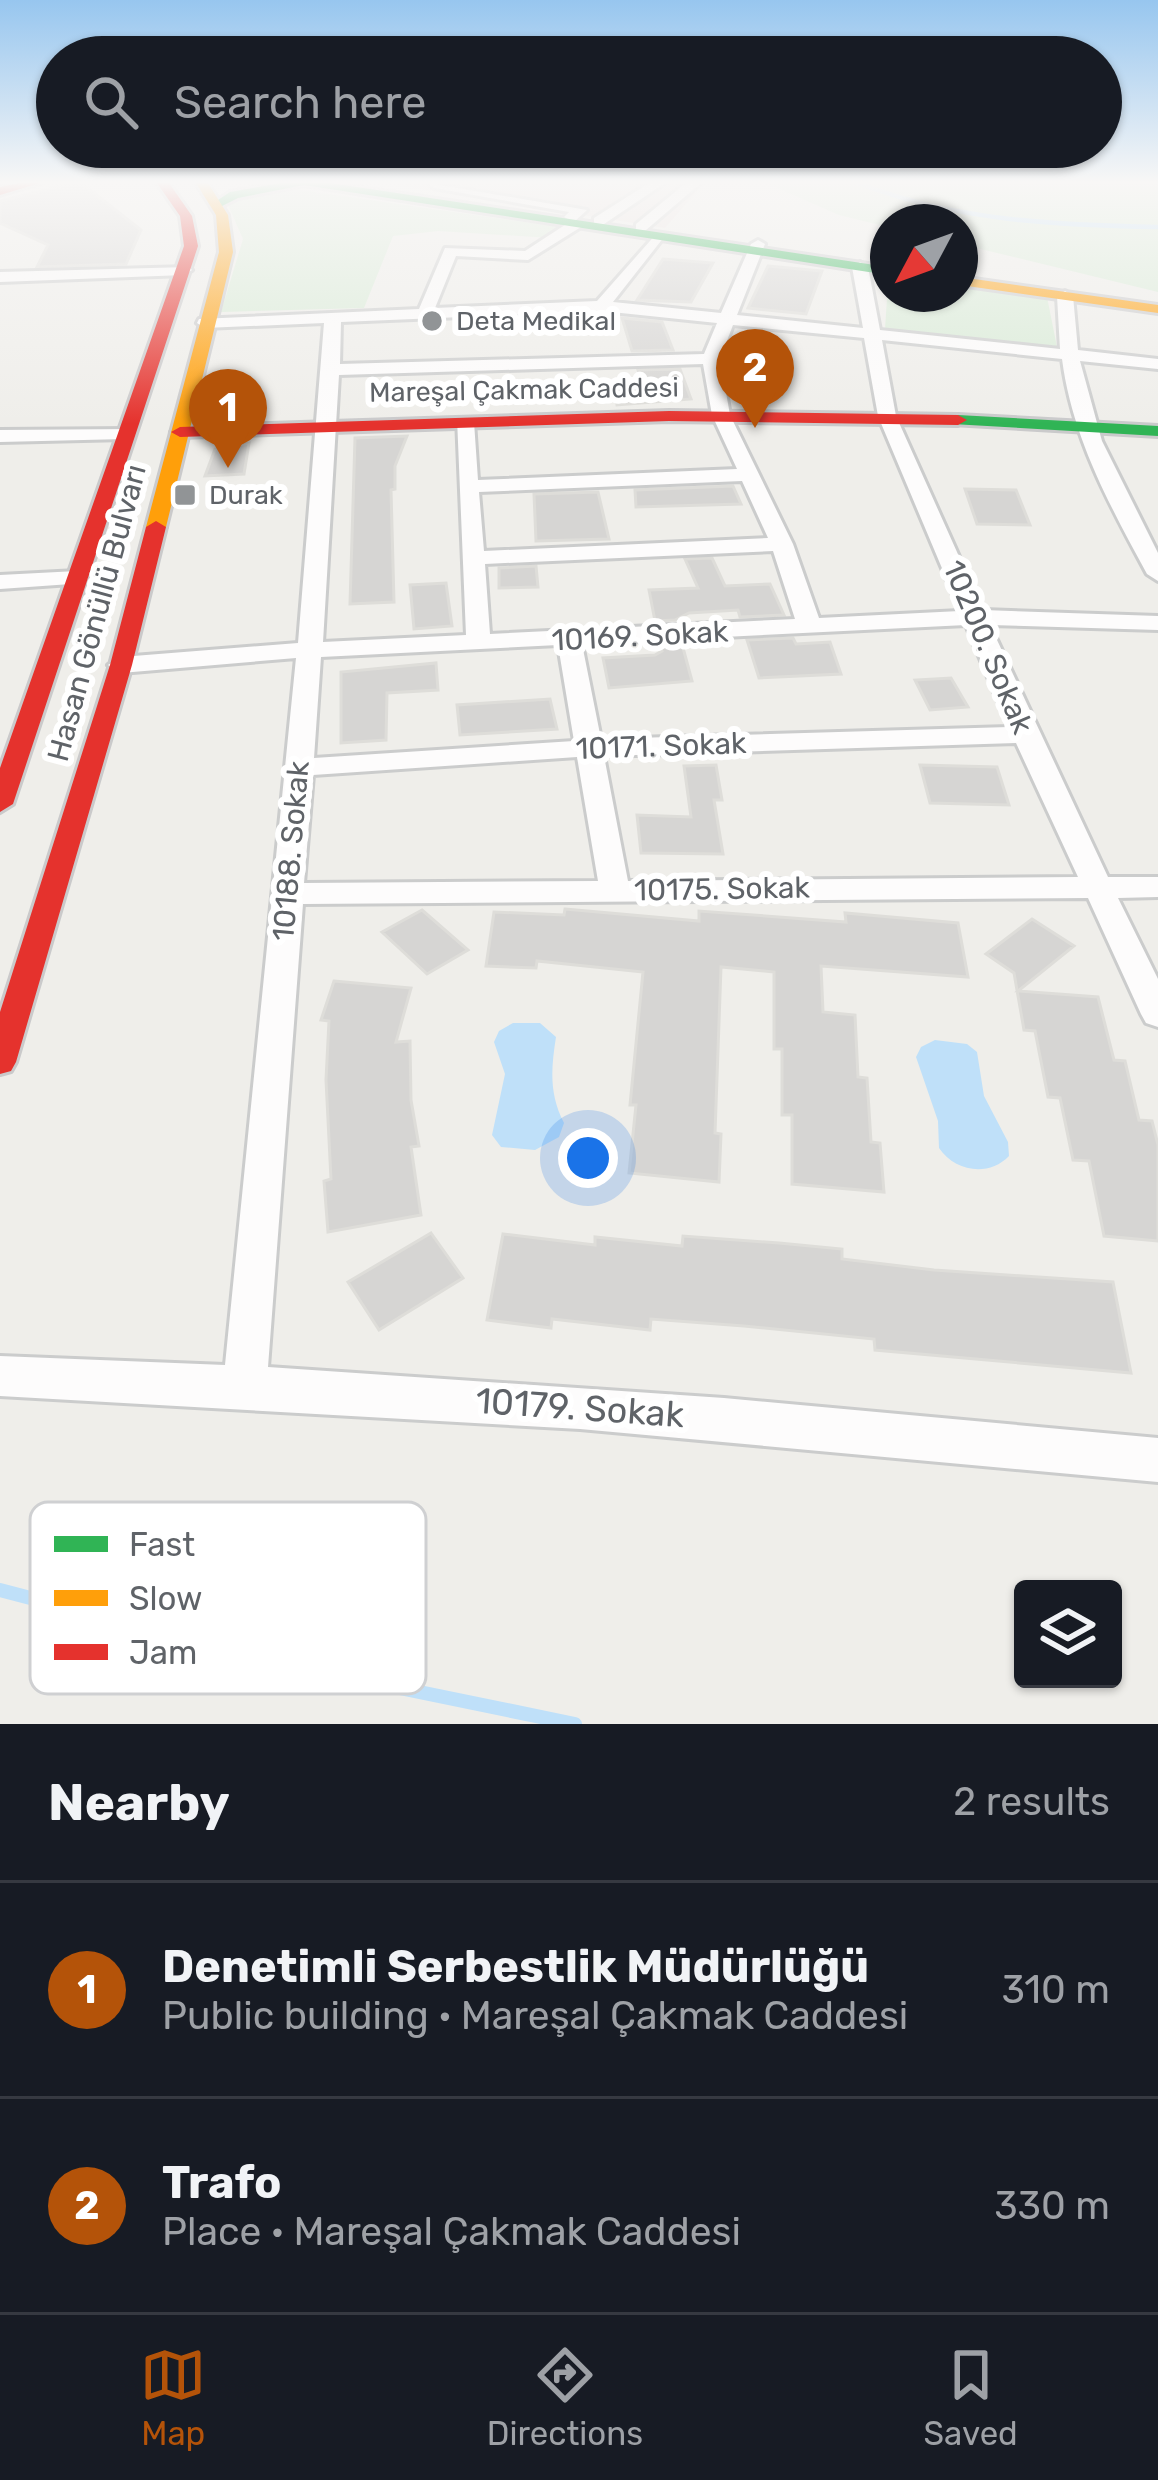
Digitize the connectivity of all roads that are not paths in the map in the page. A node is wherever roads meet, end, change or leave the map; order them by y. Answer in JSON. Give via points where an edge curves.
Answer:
{"nodes":[{"id":1,"x":185,"y":263,"type":"edge"},
{"id":2,"x":222,"y":263,"type":"edge"},
{"id":3,"x":445,"y":263,"type":"edge"},
{"id":4,"x":629,"y":263,"type":"edge"},
{"id":5,"x":750,"y":263,"type":"edge"},
{"id":6,"x":184,"y":270,"type":"junction"},
{"id":7,"x":0,"y":277,"type":"edge"},
{"id":8,"x":978,"y":278,"type":"edge"},
{"id":9,"x":978,"y":279,"type":"edge"},
{"id":10,"x":1065,"y":296,"type":"junction"},
{"id":11,"x":1158,"y":299,"type":"edge"},
{"id":12,"x":602,"y":306,"type":"junction"},
{"id":13,"x":1158,"y":309,"type":"edge"},
{"id":14,"x":873,"y":312,"type":"edge"},
{"id":15,"x":425,"y":314,"type":"junction"},
{"id":16,"x":332,"y":317,"type":"junction"},
{"id":17,"x":729,"y":319,"type":"junction"},
{"id":18,"x":205,"y":322,"type":"junction"},
{"id":19,"x":870,"y":334,"type":"junction"},
{"id":20,"x":1066,"y":355,"type":"junction"},
{"id":21,"x":711,"y":359,"type":"junction"},
{"id":22,"x":1158,"y":364,"type":"edge"},
{"id":23,"x":328,"y":370,"type":"junction"},
{"id":24,"x":721,"y":415,"type":"junction"},
{"id":25,"x":887,"y":416,"type":"junction"},
{"id":26,"x":464,"y":422,"type":"junction"},
{"id":27,"x":328,"y":424,"type":"junction"},
{"id":28,"x":1084,"y":426,"type":"junction"},
{"id":29,"x":1158,"y":431,"type":"edge"},
{"id":30,"x":180,"y":432,"type":"junction"},
{"id":31,"x":125,"y":433,"type":"junction"},
{"id":32,"x":0,"y":436,"type":"edge"},
{"id":33,"x":749,"y":475,"type":"junction"},
{"id":34,"x":471,"y":486,"type":"junction"},
{"id":35,"x":782,"y":544,"type":"junction"},
{"id":36,"x":476,"y":557,"type":"junction"},
{"id":37,"x":1158,"y":574,"type":"edge"},
{"id":38,"x":77,"y":578,"type":"junction"},
{"id":39,"x":0,"y":582,"type":"edge"},
{"id":40,"x":975,"y":617,"type":"junction"},
{"id":41,"x":1158,"y":623,"type":"edge"},
{"id":42,"x":810,"y":627,"type":"junction"},
{"id":43,"x":569,"y":639,"type":"junction"},
{"id":44,"x":479,"y":645,"type":"junction"},
{"id":45,"x":308,"y":650,"type":"junction"},
{"id":46,"x":122,"y":665,"type":"junction"},
{"id":47,"x":1026,"y":734,"type":"junction"},
{"id":48,"x":586,"y":748,"type":"junction"},
{"id":49,"x":297,"y":768,"type":"junction"},
{"id":50,"x":0,"y":804,"type":"edge"},
{"id":51,"x":1097,"y":885,"type":"junction"},
{"id":52,"x":1158,"y":887,"type":"edge"},
{"id":53,"x":616,"y":891,"type":"junction"},
{"id":54,"x":287,"y":895,"type":"junction"},
{"id":55,"x":1158,"y":1014,"type":"edge"},
{"id":56,"x":0,"y":1062,"type":"edge"},
{"id":57,"x":0,"y":1376,"type":"edge"},
{"id":58,"x":245,"y":1384,"type":"junction"},
{"id":59,"x":1158,"y":1460,"type":"edge"}],
"edges":[{"from":1,"to":6,"type":"main road","name":"Hasan Gönüllü Bulvarı"},
{"from":2,"to":18,"type":"main road","name":"Hasan Gönüllü Bulvarı"},
{"from":3,"to":15,"type":"street"},
{"from":4,"to":12,"type":"street"},
{"from":5,"to":17,"type":"street"},
{"from":6,"to":7,"type":"street"},
{"from":6,"to":31,"type":"main road","name":"Hasan Gönüllü Bulvarı"},
{"from":8,"to":11,"type":"main road"},
{"from":9,"to":10,"type":"main road"},
{"from":10,"to":13,"type":"main road"},
{"from":10,"to":20,"type":"street"},
{"from":12,"to":15,"type":"street"},
{"from":12,"to":17,"type":"street"},
{"from":14,"to":19,"type":"street","name":"10200. Sokak"},
{"from":15,"to":16,"type":"street"},
{"from":16,"to":18,"type":"street"},
{"from":16,"to":23,"type":"street","name":"10188. Sokak"},
{"from":17,"to":19,"type":"street"},
{"from":17,"to":21,"type":"street"},
{"from":18,"to":30,"type":"main road","name":"Hasan Gönüllü Bulvarı"},
{"from":19,"to":20,"type":"street"},
{"from":19,"to":25,"type":"street","name":"10200. Sokak"},
{"from":20,"to":22,"type":"street"},
{"from":20,"to":28,"type":"street"},
{"from":21,"to":23,"type":"street"},
{"from":21,"to":24,"type":"street"},
{"from":23,"to":27,"type":"street","name":"10188. Sokak"},
{"from":24,"to":25,"type":"main road","name":"Mareşal Çakmak Caddesi"},
{"from":24,"to":26,"type":"main road","name":"Mareşal Çakmak Caddesi"},
{"from":24,"to":33,"type":"street"},
{"from":25,"to":28,"type":"main road","name":"Mareşal Çakmak Caddesi"},
{"from":25,"to":40,"type":"street","name":"10200. Sokak"},
{"from":26,"to":27,"type":"main road","name":"Mareşal Çakmak Caddesi"},
{"from":26,"to":34,"type":"street"},
{"from":27,"to":30,"type":"main road","name":"Mareşal Çakmak Caddesi"},
{"from":27,"to":45,"type":"street","name":"10188. Sokak"},
{"from":28,"to":29,"type":"main road","name":"Mareşal Çakmak Caddesi"},
{"from":28,"to":37,"type":"street"},
{"from":30,"to":46,"type":"main road","name":"Hasan Gönüllü Bulvarı"},
{"from":31,"to":32,"type":"street"},
{"from":31,"to":38,"type":"main road","name":"Hasan Gönüllü Bulvarı"},
{"from":33,"to":34,"type":"street"},
{"from":33,"to":35,"type":"street"},
{"from":34,"to":36,"type":"street"},
{"from":35,"to":36,"type":"street"},
{"from":35,"to":42,"type":"street"},
{"from":36,"to":44,"type":"street"},
{"from":38,"to":39,"type":"street"},
{"from":38,"to":50,"type":"main road","name":"Hasan Gönüllü Bulvarı"},
{"from":40,"to":41,"type":"street","name":"10169. Sokak"},
{"from":40,"to":42,"type":"street","name":"10169. Sokak"},
{"from":40,"to":47,"type":"street","name":"10200. Sokak"},
{"from":42,"to":43,"type":"street","name":"10169. Sokak"},
{"from":43,"to":44,"type":"street","name":"10169. Sokak"},
{"from":43,"to":48,"type":"street"},
{"from":44,"to":45,"type":"street","name":"10169. Sokak"},
{"from":45,"to":46,"type":"street","name":"10169. Sokak"},
{"from":45,"to":49,"type":"street","name":"10188. Sokak"},
{"from":46,"to":56,"type":"main road","name":"Hasan Gönüllü Bulvarı"},
{"from":47,"to":48,"type":"street","name":"10171. Sokak"},
{"from":47,"to":51,"type":"street","name":"10200. Sokak"},
{"from":48,"to":49,"type":"street","name":"10171. Sokak"},
{"from":48,"to":53,"type":"street"},
{"from":49,"to":54,"type":"street","name":"10188. Sokak"},
{"from":51,"to":52,"type":"street","name":"10175. Sokak"},
{"from":51,"to":53,"type":"street","name":"10175. Sokak"},
{"from":51,"to":55,"type":"street","name":"10200. Sokak"},
{"from":53,"to":54,"type":"street","name":"10175. Sokak"},
{"from":54,"to":58,"type":"street","name":"10188. Sokak"},
{"from":57,"to":58,"type":"street","name":"10179. Sokak"},
{"from":58,"to":59,"type":"street","name":"10179. Sokak","via":[[769,1420]]}]}
